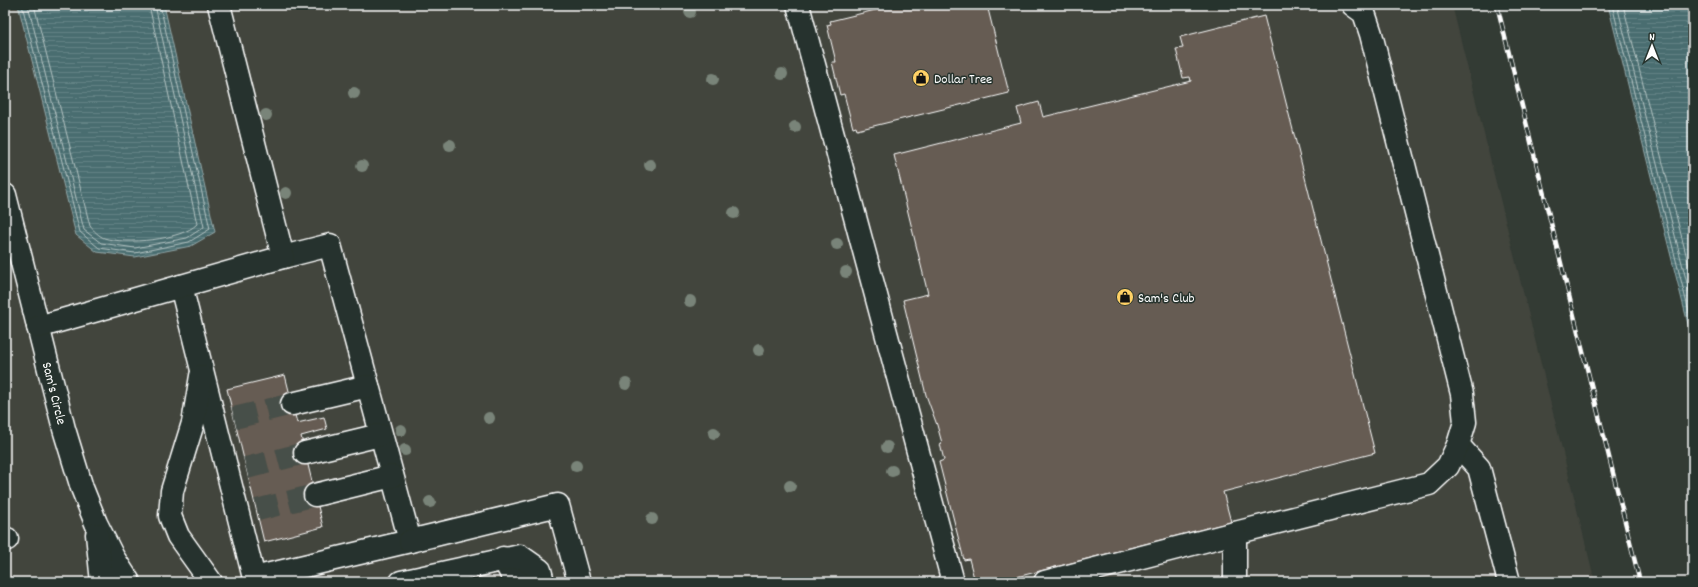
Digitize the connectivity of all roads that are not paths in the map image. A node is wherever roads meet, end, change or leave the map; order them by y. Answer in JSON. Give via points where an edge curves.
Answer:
{"nodes":[{"id":1,"x":219,"y":5,"type":"edge"},
{"id":2,"x":798,"y":5,"type":"edge"},
{"id":3,"x":1353,"y":5,"type":"edge"},
{"id":4,"x":5,"y":195,"type":"edge"},
{"id":5,"x":283,"y":257,"type":"junction"},
{"id":6,"x":181,"y":286,"type":"junction"},
{"id":7,"x":38,"y":326,"type":"junction"},
{"id":8,"x":202,"y":369,"type":"junction"},
{"id":9,"x":368,"y":386,"type":"junction"},
{"id":10,"x":292,"y":404,"type":"tunnel mouth"},
{"id":11,"x":380,"y":435,"type":"junction"},
{"id":12,"x":1458,"y":444,"type":"junction"},
{"id":13,"x":305,"y":453,"type":"tunnel mouth"},
{"id":14,"x":392,"y":476,"type":"junction"},
{"id":15,"x":315,"y":495,"type":"tunnel mouth"},
{"id":16,"x":96,"y":523,"type":"junction"},
{"id":17,"x":1235,"y":533,"type":"junction"},
{"id":18,"x":410,"y":541,"type":"junction"},
{"id":19,"x":503,"y":558,"type":"junction"},
{"id":20,"x":251,"y":580,"type":"edge"},
{"id":21,"x":102,"y":582,"type":"edge"},
{"id":22,"x":129,"y":582,"type":"edge"},
{"id":23,"x":211,"y":582,"type":"edge"},
{"id":24,"x":401,"y":582,"type":"edge"},
{"id":25,"x":524,"y":582,"type":"edge"},
{"id":26,"x":543,"y":582,"type":"edge"},
{"id":27,"x":579,"y":582,"type":"edge"},
{"id":28,"x":953,"y":582,"type":"edge"},
{"id":29,"x":1045,"y":582,"type":"edge"},
{"id":30,"x":1234,"y":582,"type":"edge"},
{"id":31,"x":1509,"y":582,"type":"edge"}],
"edges":[{"from":1,"to":5,"type":"street"},
{"from":2,"to":28,"type":"street"},
{"from":3,"to":12,"type":"street","via":[[1364,13],[1371,34],[1462,394],[1465,422]]},
{"from":4,"to":7,"type":"street","name":"Sam's Circle"},
{"from":5,"to":6,"type":"street"},
{"from":5,"to":9,"type":"street","via":[[330,245]]},
{"from":6,"to":7,"type":"street"},
{"from":6,"to":8,"type":"street"},
{"from":7,"to":16,"type":"street","name":"Sam's Circle","via":[[64,429]]},
{"from":8,"to":20,"type":"street","via":[[225,421],[248,512]]},
{"from":8,"to":23,"type":"street","via":[[193,423],[172,491],[170,516],[178,536]]},
{"from":9,"to":10,"type":"street"},
{"from":9,"to":11,"type":"street"},
{"from":11,"to":13,"type":"street"},
{"from":11,"to":14,"type":"street"},
{"from":12,"to":17,"type":"street","via":[[1448,466],[1429,484]]},
{"from":12,"to":31,"type":"street","via":[[1479,468]]},
{"from":14,"to":15,"type":"street"},
{"from":14,"to":18,"type":"street"},
{"from":16,"to":21,"type":"street"},
{"from":16,"to":22,"type":"street","name":"Sam's Circle"},
{"from":17,"to":29,"type":"street"},
{"from":17,"to":30,"type":"street"},
{"from":18,"to":20,"type":"street"},
{"from":18,"to":27,"type":"street","via":[[558,505]]},
{"from":19,"to":24,"type":"street"},
{"from":19,"to":25,"type":"street","via":[[511,573]]},
{"from":19,"to":26,"type":"street","via":[[520,556],[540,570]]}]}
